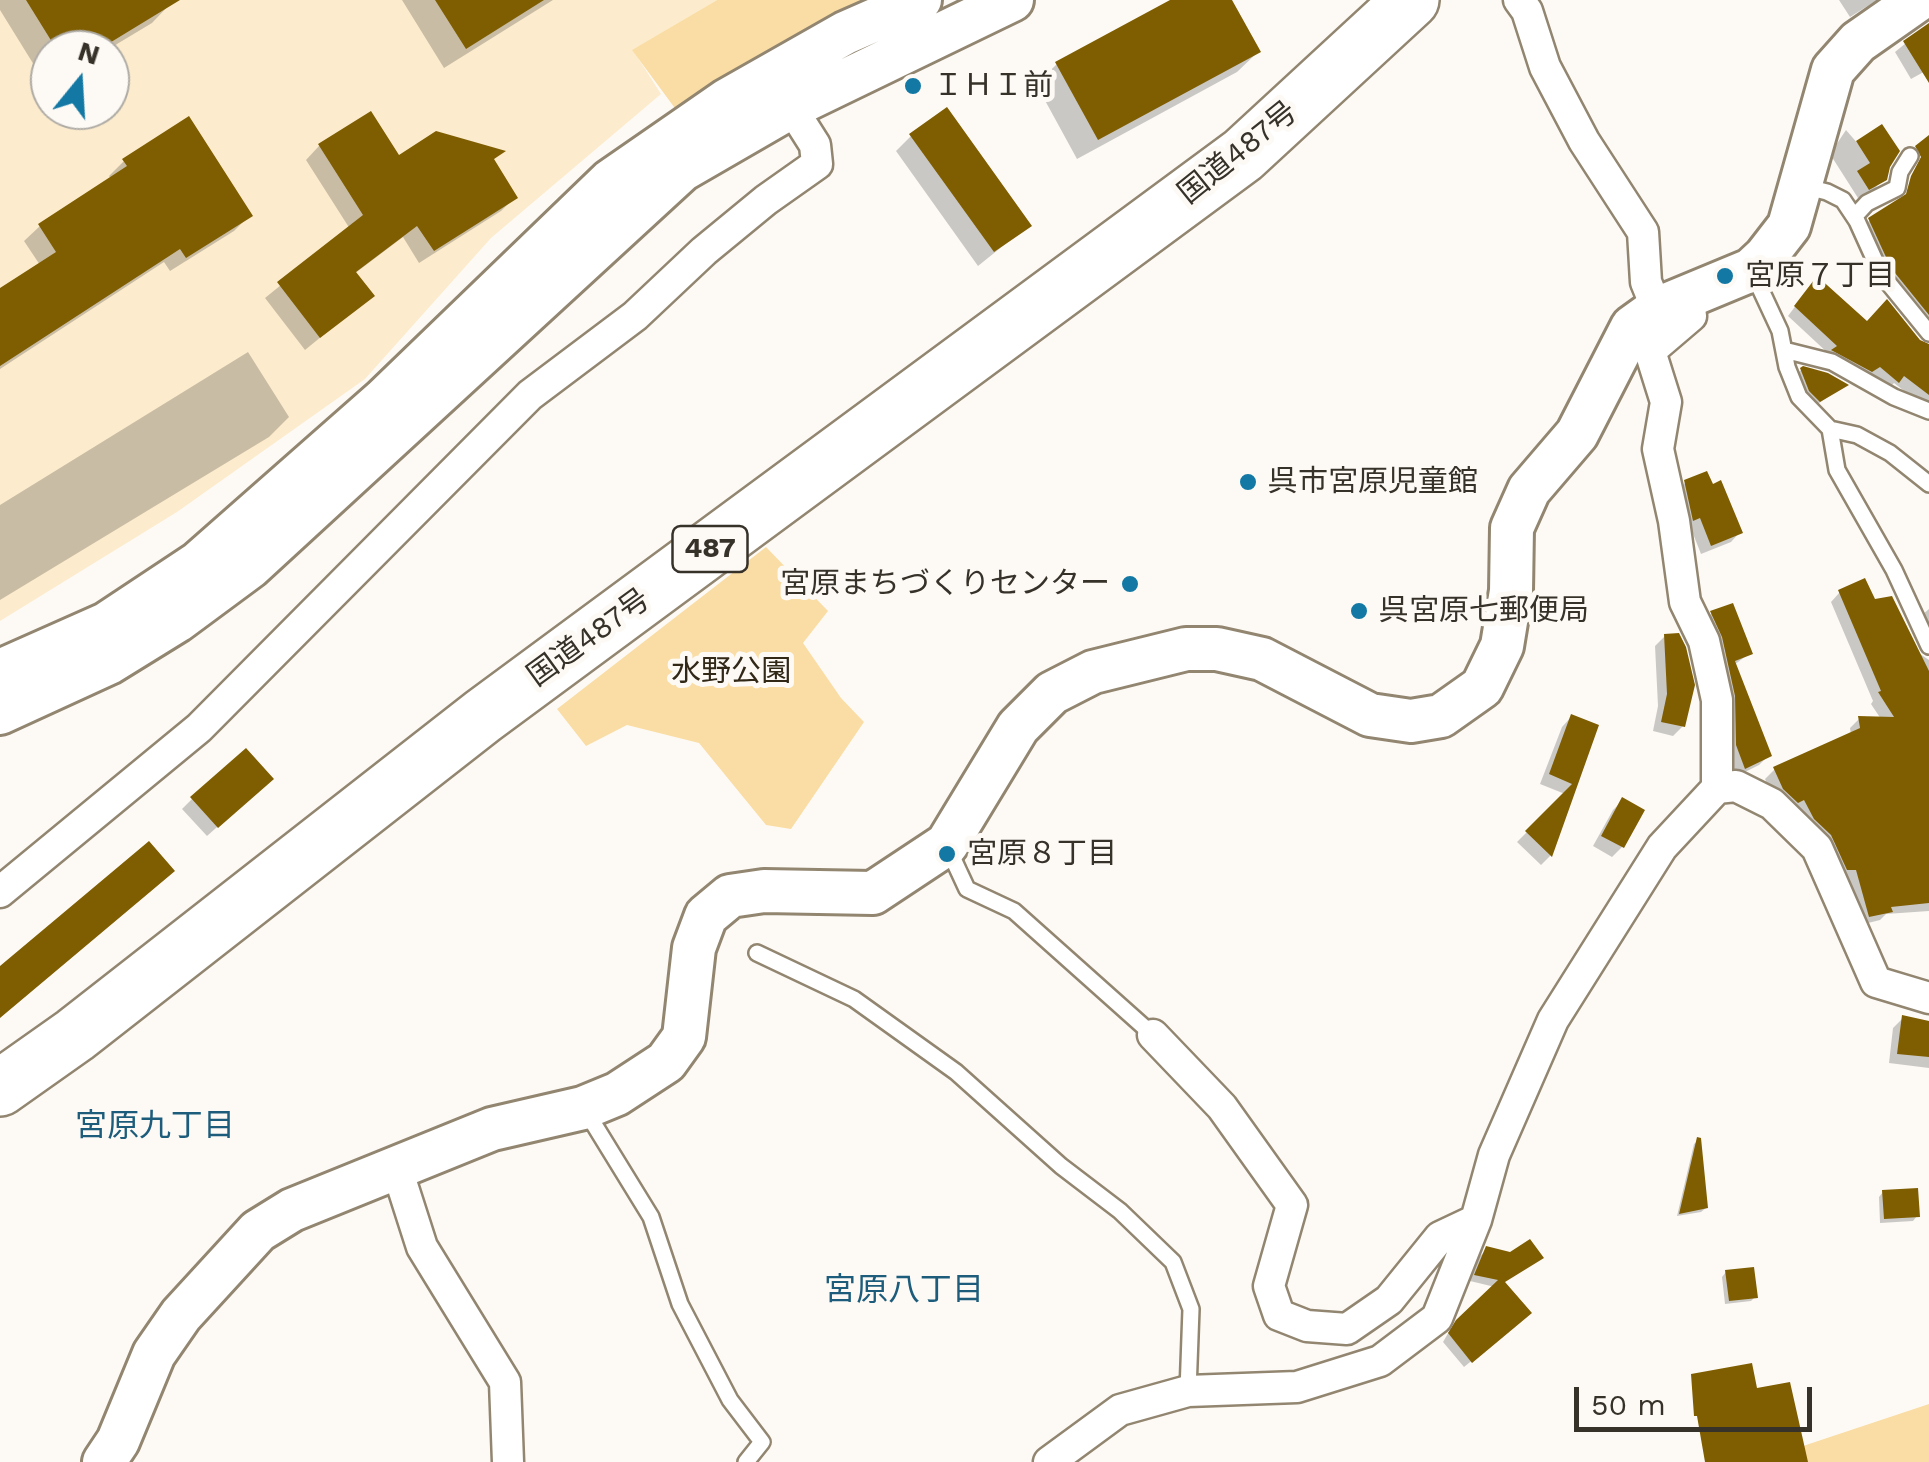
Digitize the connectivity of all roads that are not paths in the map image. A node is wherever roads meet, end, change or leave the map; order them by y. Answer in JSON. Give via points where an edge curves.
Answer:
{"nodes":[{"id":1,"x":920,"y":0,"type":"edge"},
{"id":2,"x":1012,"y":0,"type":"edge"},
{"id":3,"x":1412,"y":0,"type":"edge"},
{"id":4,"x":1519,"y":0,"type":"edge"},
{"id":5,"x":1918,"y":0,"type":"edge"},
{"id":6,"x":781,"y":91,"type":"junction"},
{"id":7,"x":1910,"y":156,"type":"dead end"},
{"id":8,"x":1803,"y":186,"type":"junction"},
{"id":9,"x":1854,"y":216,"type":"junction"},
{"id":10,"x":1751,"y":270,"type":"junction"},
{"id":11,"x":1673,"y":302,"type":"junction"},
{"id":12,"x":1929,"y":333,"type":"edge"},
{"id":13,"x":1784,"y":350,"type":"junction"},
{"id":14,"x":1929,"y":411,"type":"edge"},
{"id":15,"x":1830,"y":428,"type":"junction"},
{"id":16,"x":1929,"y":484,"type":"edge"},
{"id":17,"x":1929,"y":646,"type":"edge"},
{"id":18,"x":0,"y":671,"type":"edge"},
{"id":19,"x":0,"y":714,"type":"edge"},
{"id":20,"x":1716,"y":788,"type":"junction"},
{"id":21,"x":946,"y":844,"type":"junction"},
{"id":22,"x":0,"y":892,"type":"edge"},
{"id":23,"x":757,"y":953,"type":"dead end"},
{"id":24,"x":1929,"y":998,"type":"edge"},
{"id":25,"x":1153,"y":1034,"type":"joint"},
{"id":26,"x":0,"y":1088,"type":"edge"},
{"id":27,"x":583,"y":1108,"type":"junction"},
{"id":28,"x":397,"y":1169,"type":"junction"},
{"id":29,"x":1476,"y":1220,"type":"junction"},
{"id":30,"x":1188,"y":1391,"type":"junction"},
{"id":31,"x":104,"y":1462,"type":"edge"},
{"id":32,"x":508,"y":1462,"type":"edge"},
{"id":33,"x":746,"y":1462,"type":"edge"},
{"id":34,"x":1049,"y":1462,"type":"edge"}],
"edges":[{"from":1,"to":6,"type":"street","via":[[846,33]]},
{"from":2,"to":6,"type":"street"},
{"from":3,"to":26,"type":"highway","name":"国道487号","number":"487","via":[[1242,155],[483,716]]},
{"from":4,"to":11,"type":"street","via":[[1584,141],[1643,232],[1646,282]]},
{"from":5,"to":8,"type":"street","via":[[1858,42],[1833,70]]},
{"from":6,"to":18,"type":"street","via":[[727,100],[610,181],[382,400],[198,563],[106,624]]},
{"from":6,"to":19,"type":"street","via":[[682,170],[250,567],[109,663]]},
{"from":6,"to":22,"type":"street","via":[[815,145],[817,164],[530,395],[199,728]]},
{"from":7,"to":9,"type":"lane","via":[[1897,188]]},
{"from":8,"to":9,"type":"lane","via":[[1843,200]]},
{"from":8,"to":10,"type":"street","via":[[1789,226]]},
{"from":9,"to":12,"type":"lane","via":[[1882,274]]},
{"from":10,"to":11,"type":"street"},
{"from":10,"to":13,"type":"lane"},
{"from":11,"to":20,"type":"street","via":[[1690,316],[1650,351],[1666,402],[1658,449],[1684,602],[1704,641],[1717,700]]},
{"from":11,"to":21,"type":"street","via":[[1632,327],[1577,434],[1529,490],[1512,528],[1502,646],[1482,686],[1440,716],[1411,721],[1370,714],[1262,659],[1218,649],[1186,649],[1092,672],[1052,693],[1018,728]]},
{"from":13,"to":14,"type":"lane","via":[[1832,362]]},
{"from":13,"to":15,"type":"lane","via":[[1799,397]]},
{"from":15,"to":16,"type":"lane","via":[[1857,434]]},
{"from":15,"to":17,"type":"lane","via":[[1838,470]]},
{"from":20,"to":24,"type":"street","via":[[1736,786],[1772,804],[1795,826],[1817,848],[1876,982]]},
{"from":20,"to":29,"type":"street","via":[[1662,846],[1553,1020],[1494,1155]]},
{"from":21,"to":25,"type":"lane","via":[[967,889],[1014,911]]},
{"from":21,"to":27,"type":"street","via":[[874,893],[730,896],[706,916],[694,948],[684,1038],[666,1062]]},
{"from":23,"to":30,"type":"lane","via":[[854,999],[956,1072],[1174,1262],[1191,1309]]},
{"from":25,"to":29,"type":"street","via":[[1222,1107],[1292,1204],[1269,1286],[1279,1315],[1307,1326],[1347,1328],[1389,1300],[1440,1237]]},
{"from":27,"to":28,"type":"street","via":[[492,1129]]},
{"from":27,"to":33,"type":"lane","via":[[651,1217],[680,1304],[730,1400],[762,1442]]},
{"from":28,"to":31,"type":"street","via":[[292,1210],[258,1231],[180,1315],[154,1354]]},
{"from":28,"to":32,"type":"street","via":[[422,1247],[506,1382]]},
{"from":29,"to":30,"type":"street","via":[[1437,1318],[1380,1361],[1297,1387]]},
{"from":30,"to":34,"type":"street","via":[[1120,1410]]}]}
